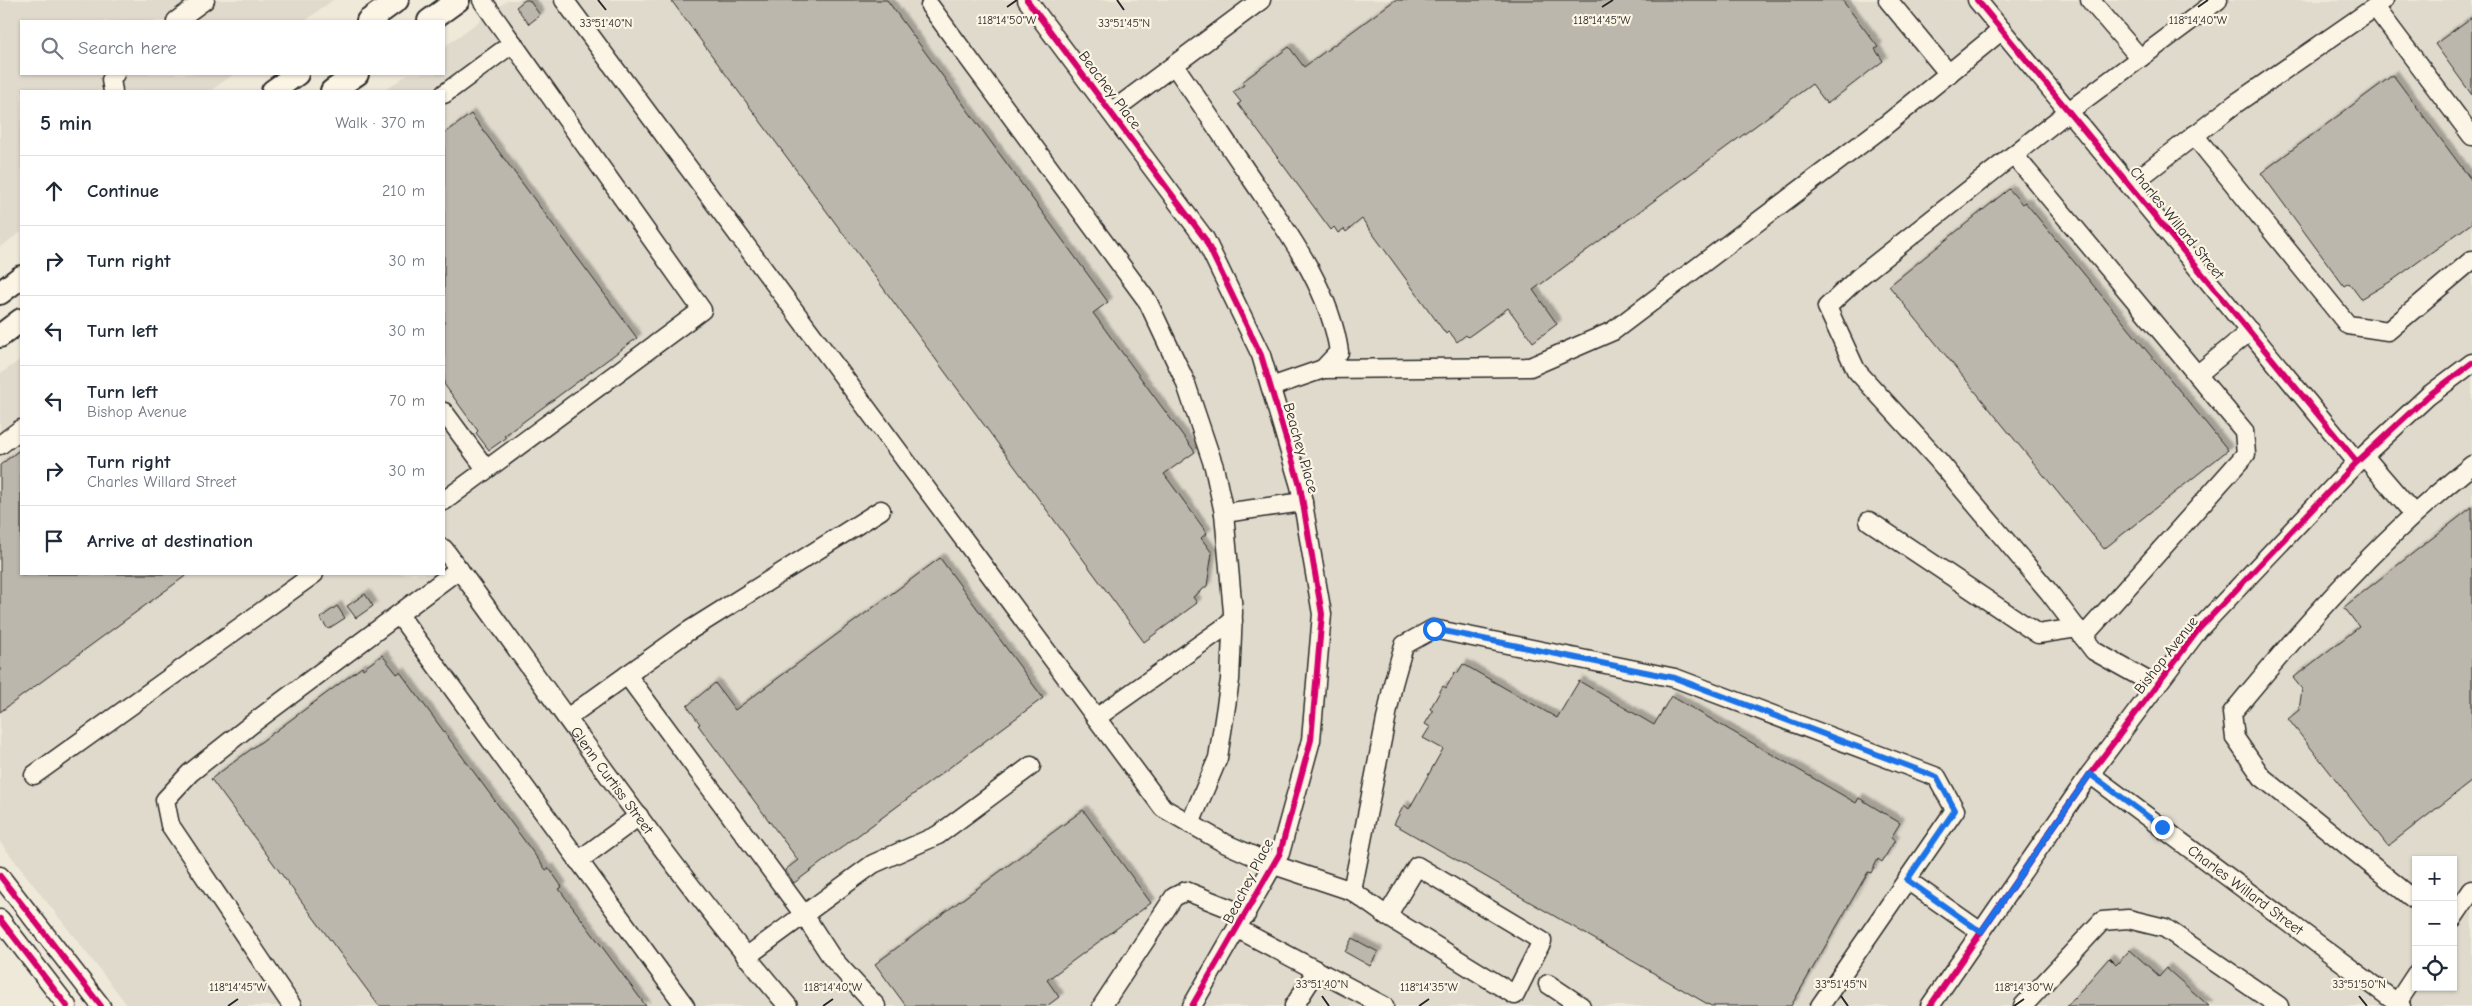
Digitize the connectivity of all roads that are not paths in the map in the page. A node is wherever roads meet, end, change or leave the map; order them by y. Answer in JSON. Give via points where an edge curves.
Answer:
{"nodes":[{"id":1,"x":205,"y":0,"type":"edge"},
{"id":2,"x":397,"y":0,"type":"edge"},
{"id":3,"x":458,"y":0,"type":"edge"},
{"id":4,"x":482,"y":0,"type":"edge"},
{"id":5,"x":1027,"y":0,"type":"edge"},
{"id":6,"x":1261,"y":0,"type":"edge"},
{"id":7,"x":1888,"y":0,"type":"edge"},
{"id":8,"x":1978,"y":0,"type":"edge"},
{"id":9,"x":2090,"y":0,"type":"edge"},
{"id":10,"x":2218,"y":0,"type":"edge"},
{"id":11,"x":569,"y":2,"type":"edge"},
{"id":12,"x":931,"y":2,"type":"edge"},
{"id":13,"x":2380,"y":3,"type":"edge"},
{"id":14,"x":177,"y":20,"type":"edge"},
{"id":15,"x":369,"y":20,"type":"edge"},
{"id":16,"x":430,"y":20,"type":"edge"},
{"id":17,"x":2002,"y":30,"type":"junction"},
{"id":18,"x":513,"y":44,"type":"junction"},
{"id":19,"x":2140,"y":58,"type":"junction"},
{"id":20,"x":1174,"y":65,"type":"junction"},
{"id":21,"x":1949,"y":74,"type":"junction"},
{"id":22,"x":114,"y":75,"type":"edge"},
{"id":23,"x":296,"y":75,"type":"edge"},
{"id":24,"x":356,"y":75,"type":"edge"},
{"id":25,"x":113,"y":90,"type":"edge"},
{"id":26,"x":274,"y":90,"type":"edge"},
{"id":27,"x":333,"y":90,"type":"edge"},
{"id":28,"x":445,"y":93,"type":"edge"},
{"id":29,"x":2069,"y":111,"type":"junction"},
{"id":30,"x":1111,"y":112,"type":"junction"},
{"id":31,"x":2194,"y":135,"type":"junction"},
{"id":32,"x":2472,"y":136,"type":"edge"},
{"id":33,"x":2014,"y":155,"type":"junction"},
{"id":34,"x":2130,"y":185,"type":"junction"},
{"id":35,"x":2472,"y":260,"type":"edge"},
{"id":36,"x":20,"y":278,"type":"edge"},
{"id":37,"x":0,"y":293,"type":"edge"},
{"id":38,"x":20,"y":321,"type":"edge"},
{"id":39,"x":2250,"y":331,"type":"junction"},
{"id":40,"x":0,"y":336,"type":"edge"},
{"id":41,"x":2472,"y":363,"type":"edge"},
{"id":42,"x":1323,"y":369,"type":"junction"},
{"id":43,"x":2197,"y":375,"type":"junction"},
{"id":44,"x":1271,"y":387,"type":"junction"},
{"id":45,"x":445,"y":413,"type":"edge"},
{"id":46,"x":20,"y":430,"type":"edge"},
{"id":47,"x":0,"y":444,"type":"edge"},
{"id":48,"x":2360,"y":459,"type":"junction"},
{"id":49,"x":2472,"y":465,"type":"edge"},
{"id":50,"x":486,"y":469,"type":"junction"},
{"id":51,"x":445,"y":500,"type":"edge"},
{"id":52,"x":1303,"y":502,"type":"junction"},
{"id":53,"x":881,"y":510,"type":"dead end"},
{"id":54,"x":1224,"y":513,"type":"junction"},
{"id":55,"x":2414,"y":513,"type":"junction"},
{"id":56,"x":1869,"y":520,"type":"dead end"},
{"id":57,"x":445,"y":550,"type":"edge"},
{"id":58,"x":459,"y":569,"type":"junction"},
{"id":59,"x":313,"y":575,"type":"edge"},
{"id":60,"x":399,"y":614,"type":"junction"},
{"id":61,"x":1233,"y":621,"type":"junction"},
{"id":62,"x":2080,"y":633,"type":"junction"},
{"id":63,"x":627,"y":675,"type":"junction"},
{"id":64,"x":2156,"y":686,"type":"junction"},
{"id":65,"x":567,"y":718,"type":"junction"},
{"id":66,"x":1096,"y":718,"type":"junction"},
{"id":67,"x":1031,"y":766,"type":"dead end"},
{"id":68,"x":34,"y":774,"type":"dead end"},
{"id":69,"x":2090,"y":774,"type":"junction"},
{"id":70,"x":639,"y":816,"type":"junction"},
{"id":71,"x":1190,"y":824,"type":"junction"},
{"id":72,"x":578,"y":861,"type":"junction"},
{"id":73,"x":1274,"y":865,"type":"junction"},
{"id":74,"x":0,"y":876,"type":"edge"},
{"id":75,"x":1907,"y":880,"type":"junction"},
{"id":76,"x":2472,"y":890,"type":"edge"},
{"id":77,"x":1352,"y":891,"type":"junction"},
{"id":78,"x":2412,"y":898,"type":"edge"},
{"id":79,"x":2457,"y":912,"type":"edge"},
{"id":80,"x":804,"y":915,"type":"junction"},
{"id":81,"x":1387,"y":916,"type":"junction"},
{"id":82,"x":0,"y":919,"type":"edge"},
{"id":83,"x":1242,"y":922,"type":"junction"},
{"id":84,"x":1981,"y":932,"type":"junction"},
{"id":85,"x":746,"y":957,"type":"junction"},
{"id":86,"x":1317,"y":970,"type":"junction"},
{"id":87,"x":2412,"y":981,"type":"edge"},
{"id":88,"x":1548,"y":984,"type":"dead end"},
{"id":89,"x":2399,"y":1005,"type":"edge"},
{"id":90,"x":67,"y":1006,"type":"edge"},
{"id":91,"x":101,"y":1006,"type":"edge"},
{"id":92,"x":292,"y":1006,"type":"edge"},
{"id":93,"x":685,"y":1006,"type":"edge"},
{"id":94,"x":788,"y":1006,"type":"edge"},
{"id":95,"x":876,"y":1006,"type":"edge"},
{"id":96,"x":1102,"y":1006,"type":"edge"},
{"id":97,"x":1192,"y":1006,"type":"edge"},
{"id":98,"x":1294,"y":1006,"type":"edge"},
{"id":99,"x":1384,"y":1006,"type":"edge"},
{"id":100,"x":1581,"y":1006,"type":"edge"},
{"id":101,"x":1820,"y":1006,"type":"edge"},
{"id":102,"x":1930,"y":1006,"type":"edge"},
{"id":103,"x":2023,"y":1006,"type":"edge"},
{"id":104,"x":2279,"y":1006,"type":"edge"}],
"edges":[{"from":1,"to":14,"type":"street"},
{"from":2,"to":15,"type":"main road"},
{"from":3,"to":16,"type":"main road"},
{"from":4,"to":18,"type":"street"},
{"from":5,"to":30,"type":"street","name":"Beachey Place"},
{"from":6,"to":20,"type":"street"},
{"from":7,"to":21,"type":"street"},
{"from":8,"to":17,"type":"street","name":"Charles Willard Street"},
{"from":9,"to":19,"type":"street"},
{"from":10,"to":19,"type":"street"},
{"from":11,"to":66,"type":"street"},
{"from":12,"to":54,"type":"street","via":[[1148,302],[1185,381],[1214,467]]},
{"from":13,"to":31,"type":"street"},
{"from":13,"to":32,"type":"street"},
{"from":17,"to":21,"type":"street"},
{"from":17,"to":29,"type":"street","name":"Charles Willard Street"},
{"from":18,"to":28,"type":"street"},
{"from":18,"to":50,"type":"street","via":[[702,310]]},
{"from":19,"to":29,"type":"street"},
{"from":20,"to":30,"type":"street"},
{"from":20,"to":42,"type":"street","via":[[1292,238],[1320,293],[1336,331],[1339,352]]},
{"from":21,"to":42,"type":"street","via":[[1613,331],[1575,349],[1530,367]]},
{"from":22,"to":25,"type":"street","via":[[111,80]]},
{"from":23,"to":26,"type":"main road"},
{"from":24,"to":27,"type":"main road"},
{"from":29,"to":33,"type":"street"},
{"from":29,"to":34,"type":"street","name":"Charles Willard Street"},
{"from":30,"to":44,"type":"street","name":"Beachey Place","via":[[1205,239],[1261,355]]},
{"from":31,"to":34,"type":"street"},
{"from":31,"to":35,"type":"street","via":[[2348,325],[2388,331]]},
{"from":33,"to":43,"type":"street"},
{"from":33,"to":62,"type":"street","via":[[1859,277],[1826,307],[1856,370],[1944,467]]},
{"from":34,"to":39,"type":"street","name":"Charles Willard Street"},
{"from":36,"to":37,"type":"main road"},
{"from":38,"to":40,"type":"main road"},
{"from":39,"to":43,"type":"street"},
{"from":39,"to":48,"type":"street","name":"Charles Willard Street"},
{"from":41,"to":48,"type":"street","name":"Bishop Avenue","via":[[2428,396]]},
{"from":42,"to":44,"type":"street"},
{"from":43,"to":62,"type":"street","via":[[2244,431],[2246,454]]},
{"from":44,"to":52,"type":"street","name":"Beachey Place"},
{"from":45,"to":50,"type":"street"},
{"from":46,"to":47,"type":"street"},
{"from":48,"to":55,"type":"street","name":"Charles Willard Street"},
{"from":48,"to":64,"type":"street","name":"Bishop Avenue","via":[[2200,629]]},
{"from":49,"to":55,"type":"street"},
{"from":50,"to":51,"type":"street"},
{"from":52,"to":54,"type":"street"},
{"from":52,"to":73,"type":"street","name":"Beachey Place","via":[[1322,614],[1311,740]]},
{"from":53,"to":63,"type":"street","via":[[687,632]]},
{"from":54,"to":61,"type":"street"},
{"from":55,"to":78,"type":"street","via":[[2389,535],[2302,628],[2232,713],[2235,738],[2262,777]]},
{"from":56,"to":62,"type":"street","via":[[2038,634]]},
{"from":57,"to":58,"type":"street","name":"Glenn Curtiss Street"},
{"from":58,"to":60,"type":"street"},
{"from":58,"to":65,"type":"street","name":"Glenn Curtiss Street"},
{"from":59,"to":68,"type":"street"},
{"from":60,"to":72,"type":"street"},
{"from":60,"to":92,"type":"street","via":[[257,720],[190,774],[165,800],[170,824]]},
{"from":61,"to":66,"type":"street"},
{"from":61,"to":71,"type":"street","via":[[1230,680],[1218,758]]},
{"from":62,"to":64,"type":"street","via":[[2094,651]]},
{"from":63,"to":65,"type":"street"},
{"from":63,"to":80,"type":"street"},
{"from":64,"to":69,"type":"street","name":"Bishop Avenue"},
{"from":65,"to":70,"type":"street","name":"Glenn Curtiss Street"},
{"from":66,"to":71,"type":"street","via":[[1163,808]]},
{"from":67,"to":80,"type":"street","via":[[938,835],[873,864]]},
{"from":69,"to":84,"type":"street","name":"Bishop Avenue"},
{"from":69,"to":89,"type":"street","name":"Charles Willard Street"},
{"from":70,"to":72,"type":"street"},
{"from":70,"to":85,"type":"street","name":"Glenn Curtiss Street"},
{"from":71,"to":73,"type":"street"},
{"from":72,"to":93,"type":"street"},
{"from":73,"to":77,"type":"street"},
{"from":73,"to":83,"type":"street","name":"Beachey Place"},
{"from":74,"to":91,"type":"street"},
{"from":75,"to":77,"type":"street","via":[[1955,810],[1937,777],[1675,678],[1434,629],[1404,645],[1393,684]]},
{"from":75,"to":84,"type":"street"},
{"from":75,"to":101,"type":"street"},
{"from":76,"to":79,"type":"street"},
{"from":77,"to":81,"type":"street"},
{"from":80,"to":85,"type":"street"},
{"from":80,"to":95,"type":"street","via":[[832,958]]},
{"from":81,"to":81,"type":"street","via":[[1515,995],[1542,941],[1417,866]]},
{"from":82,"to":90,"type":"street"},
{"from":83,"to":86,"type":"street"},
{"from":83,"to":96,"type":"street","via":[[1186,891],[1174,898]]},
{"from":83,"to":97,"type":"street","name":"Beachey Place"},
{"from":84,"to":102,"type":"street","name":"Bishop Avenue"},
{"from":85,"to":94,"type":"street","name":"Glenn Curtiss Street"},
{"from":86,"to":98,"type":"street"},
{"from":86,"to":99,"type":"street"},
{"from":87,"to":89,"type":"street"},
{"from":88,"to":100,"type":"street"},
{"from":103,"to":104,"type":"street","via":[[2102,922],[2128,919],[2165,928]]}]}
